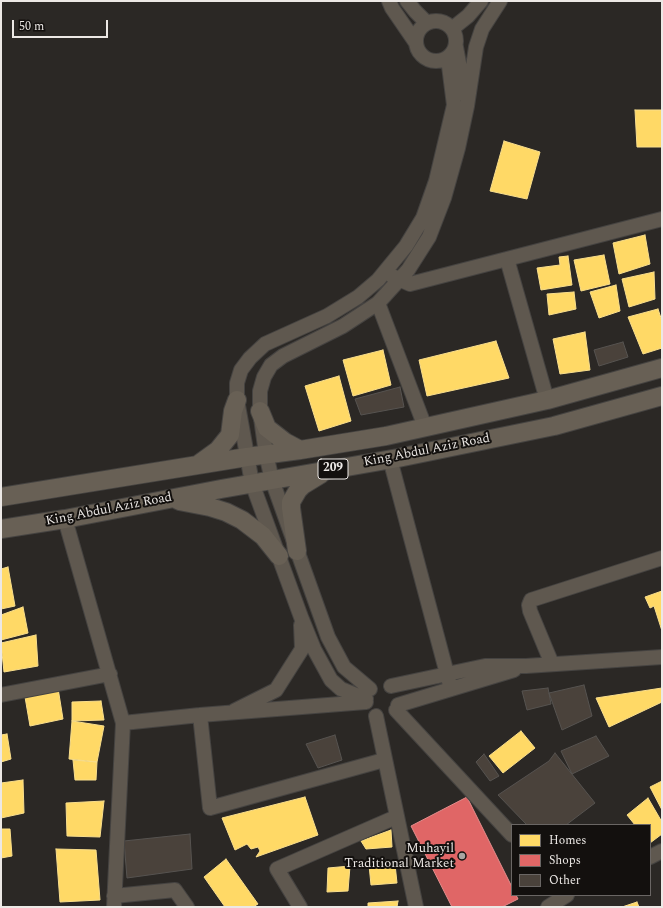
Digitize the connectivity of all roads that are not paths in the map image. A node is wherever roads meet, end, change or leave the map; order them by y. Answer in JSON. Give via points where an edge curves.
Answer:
{"nodes":[{"id":1,"x":389,"y":1,"type":"edge"},
{"id":2,"x":407,"y":1,"type":"edge"},
{"id":3,"x":481,"y":1,"type":"edge"},
{"id":4,"x":500,"y":1,"type":"edge"},
{"id":5,"x":427,"y":23,"type":"junction"},
{"id":6,"x":453,"y":28,"type":"junction"},
{"id":7,"x":416,"y":43,"type":"junction"},
{"id":8,"x":452,"y":52,"type":"junction"},
{"id":9,"x":467,"y":106,"type":"junction"},
{"id":10,"x":662,"y":219,"type":"edge"},
{"id":11,"x":507,"y":259,"type":"junction"},
{"id":12,"x":385,"y":272,"type":"junction"},
{"id":13,"x":399,"y":280,"type":"junction"},
{"id":14,"x":378,"y":303,"type":"junction"},
{"id":15,"x":662,"y":368,"type":"edge"},
{"id":16,"x":662,"y":396,"type":"edge"},
{"id":17,"x":237,"y":400,"type":"junction"},
{"id":18,"x":547,"y":400,"type":"junction"},
{"id":19,"x":260,"y":411,"type":"junction"},
{"id":20,"x":425,"y":427,"type":"junction"},
{"id":21,"x":300,"y":450,"type":"junction"},
{"id":22,"x":266,"y":454,"type":"junction"},
{"id":23,"x":247,"y":457,"type":"junction"},
{"id":24,"x":390,"y":459,"type":"junction"},
{"id":25,"x":198,"y":465,"type":"junction"},
{"id":26,"x":328,"y":470,"type":"junction"},
{"id":27,"x":272,"y":480,"type":"junction"},
{"id":28,"x":252,"y":483,"type":"junction"},
{"id":29,"x":1,"y":497,"type":"edge"},
{"id":30,"x":170,"y":499,"type":"junction"},
{"id":31,"x":66,"y":519,"type":"junction"},
{"id":32,"x":1,"y":529,"type":"edge"},
{"id":33,"x":297,"y":551,"type":"junction"},
{"id":34,"x":279,"y":556,"type":"junction"},
{"id":35,"x":662,"y":558,"type":"edge"},
{"id":36,"x":301,"y":617,"type":"junction"},
{"id":37,"x":662,"y":657,"type":"edge"},
{"id":38,"x":552,"y":664,"type":"junction"},
{"id":39,"x":526,"y":666,"type":"junction"},
{"id":40,"x":110,"y":674,"type":"junction"},
{"id":41,"x":447,"y":674,"type":"junction"},
{"id":42,"x":391,"y":686,"type":"junction"},
{"id":43,"x":451,"y":689,"type":"junction"},
{"id":44,"x":1,"y":696,"type":"edge"},
{"id":45,"x":367,"y":697,"type":"junction"},
{"id":46,"x":397,"y":707,"type":"junction"},
{"id":47,"x":228,"y":714,"type":"junction"},
{"id":48,"x":200,"y":715,"type":"junction"},
{"id":49,"x":376,"y":716,"type":"junction"},
{"id":50,"x":123,"y":723,"type":"junction"},
{"id":51,"x":384,"y":760,"type":"junction"},
{"id":52,"x":396,"y":817,"type":"junction"},
{"id":53,"x":511,"y":834,"type":"edge"},
{"id":54,"x":662,"y":851,"type":"edge"},
{"id":55,"x":651,"y":856,"type":"edge"},
{"id":56,"x":565,"y":896,"type":"edge"},
{"id":57,"x":567,"y":896,"type":"edge"},
{"id":58,"x":114,"y":901,"type":"edge"},
{"id":59,"x":187,"y":907,"type":"edge"},
{"id":60,"x":300,"y":907,"type":"edge"},
{"id":61,"x":416,"y":907,"type":"edge"},
{"id":62,"x":548,"y":907,"type":"edge"},
{"id":63,"x":572,"y":907,"type":"edge"}],
"edges":[{"from":1,"to":7,"type":"street"},
{"from":2,"to":5,"type":"street"},
{"from":3,"to":6,"type":"street"},
{"from":4,"to":9,"type":"street","via":[[482,29],[476,48]]},
{"from":5,"to":6,"type":"street","via":[[443,21]]},
{"from":5,"to":7,"type":"street","via":[[419,29]]},
{"from":6,"to":8,"type":"street","via":[[457,41]]},
{"from":7,"to":8,"type":"street","via":[[422,55],[435,61],[442,61]]},
{"from":8,"to":9,"type":"street"},
{"from":8,"to":12,"type":"street","via":[[454,105],[436,181],[423,218],[406,246]]},
{"from":9,"to":13,"type":"street","via":[[444,198],[429,237]]},
{"from":10,"to":11,"type":"street"},
{"from":11,"to":13,"type":"street","via":[[410,284]]},
{"from":11,"to":18,"type":"street"},
{"from":12,"to":13,"type":"street"},
{"from":12,"to":17,"type":"street","via":[[358,297],[327,316],[266,344],[241,370],[237,383]]},
{"from":13,"to":14,"type":"street"},
{"from":14,"to":19,"type":"street","via":[[343,326],[283,356],[271,365],[260,390]]},
{"from":14,"to":20,"type":"street"},
{"from":15,"to":18,"type":"main road","name":"King Abdul Aziz Road","number":"209"},
{"from":16,"to":24,"type":"main road","name":"King Abdul Aziz Road","number":"209","via":[[554,426]]},
{"from":17,"to":23,"type":"street"},
{"from":17,"to":25,"type":"main road","via":[[230,435],[210,458]]},
{"from":18,"to":20,"type":"main road","name":"King Abdul Aziz Road","number":"209"},
{"from":19,"to":21,"type":"main road","via":[[267,428]]},
{"from":19,"to":22,"type":"street"},
{"from":20,"to":21,"type":"main road","name":"King Abdul Aziz Road","number":"209"},
{"from":21,"to":22,"type":"main road","name":"King Abdul Aziz Road","number":"209"},
{"from":22,"to":23,"type":"main road","name":"King Abdul Aziz Road","number":"209"},
{"from":22,"to":27,"type":"street"},
{"from":23,"to":25,"type":"main road","name":"King Abdul Aziz Road","number":"209"},
{"from":23,"to":28,"type":"street"},
{"from":24,"to":26,"type":"main road","name":"King Abdul Aziz Road","number":"209"},
{"from":24,"to":41,"type":"street"},
{"from":25,"to":29,"type":"main road","name":"King Abdul Aziz Road","number":"209"},
{"from":26,"to":27,"type":"main road","name":"King Abdul Aziz Road","number":"209"},
{"from":26,"to":33,"type":"main road","via":[[303,485],[291,502]]},
{"from":27,"to":28,"type":"main road","name":"King Abdul Aziz Road","number":"209"},
{"from":27,"to":33,"type":"street"},
{"from":28,"to":30,"type":"main road","name":"King Abdul Aziz Road","number":"209"},
{"from":28,"to":34,"type":"street"},
{"from":30,"to":31,"type":"main road","name":"King Abdul Aziz Road","number":"209"},
{"from":30,"to":34,"type":"main road","via":[[210,507],[242,520],[263,536]]},
{"from":31,"to":32,"type":"main road","name":"King Abdul Aziz Road","number":"209"},
{"from":31,"to":40,"type":"street"},
{"from":33,"to":45,"type":"street","via":[[328,638],[344,667]]},
{"from":34,"to":36,"type":"street"},
{"from":35,"to":38,"type":"street","via":[[531,600],[530,611]]},
{"from":36,"to":45,"type":"street","via":[[314,649],[331,680],[341,690]]},
{"from":36,"to":47,"type":"street","via":[[302,649],[276,690]]},
{"from":37,"to":38,"type":"street"},
{"from":38,"to":39,"type":"street"},
{"from":39,"to":41,"type":"street","via":[[485,666]]},
{"from":39,"to":43,"type":"street"},
{"from":40,"to":44,"type":"street"},
{"from":40,"to":50,"type":"street"},
{"from":41,"to":42,"type":"street"},
{"from":41,"to":43,"type":"street"},
{"from":42,"to":45,"type":"street","via":[[376,685]]},
{"from":42,"to":46,"type":"street","via":[[398,694]]},
{"from":43,"to":46,"type":"street"},
{"from":45,"to":47,"type":"street"},
{"from":45,"to":49,"type":"street","via":[[367,708]]},
{"from":46,"to":49,"type":"street","via":[[387,716]]},
{"from":46,"to":53,"type":"street"},
{"from":47,"to":48,"type":"street"},
{"from":48,"to":50,"type":"street"},
{"from":48,"to":51,"type":"street","via":[[210,808]]},
{"from":49,"to":51,"type":"street"},
{"from":50,"to":58,"type":"street"},
{"from":51,"to":52,"type":"street"},
{"from":52,"to":60,"type":"street","via":[[277,869]]},
{"from":52,"to":61,"type":"street"},
{"from":54,"to":55,"type":"street"},
{"from":56,"to":62,"type":"street"},
{"from":57,"to":63,"type":"street"},
{"from":58,"to":59,"type":"street","via":[[175,890]]}]}
